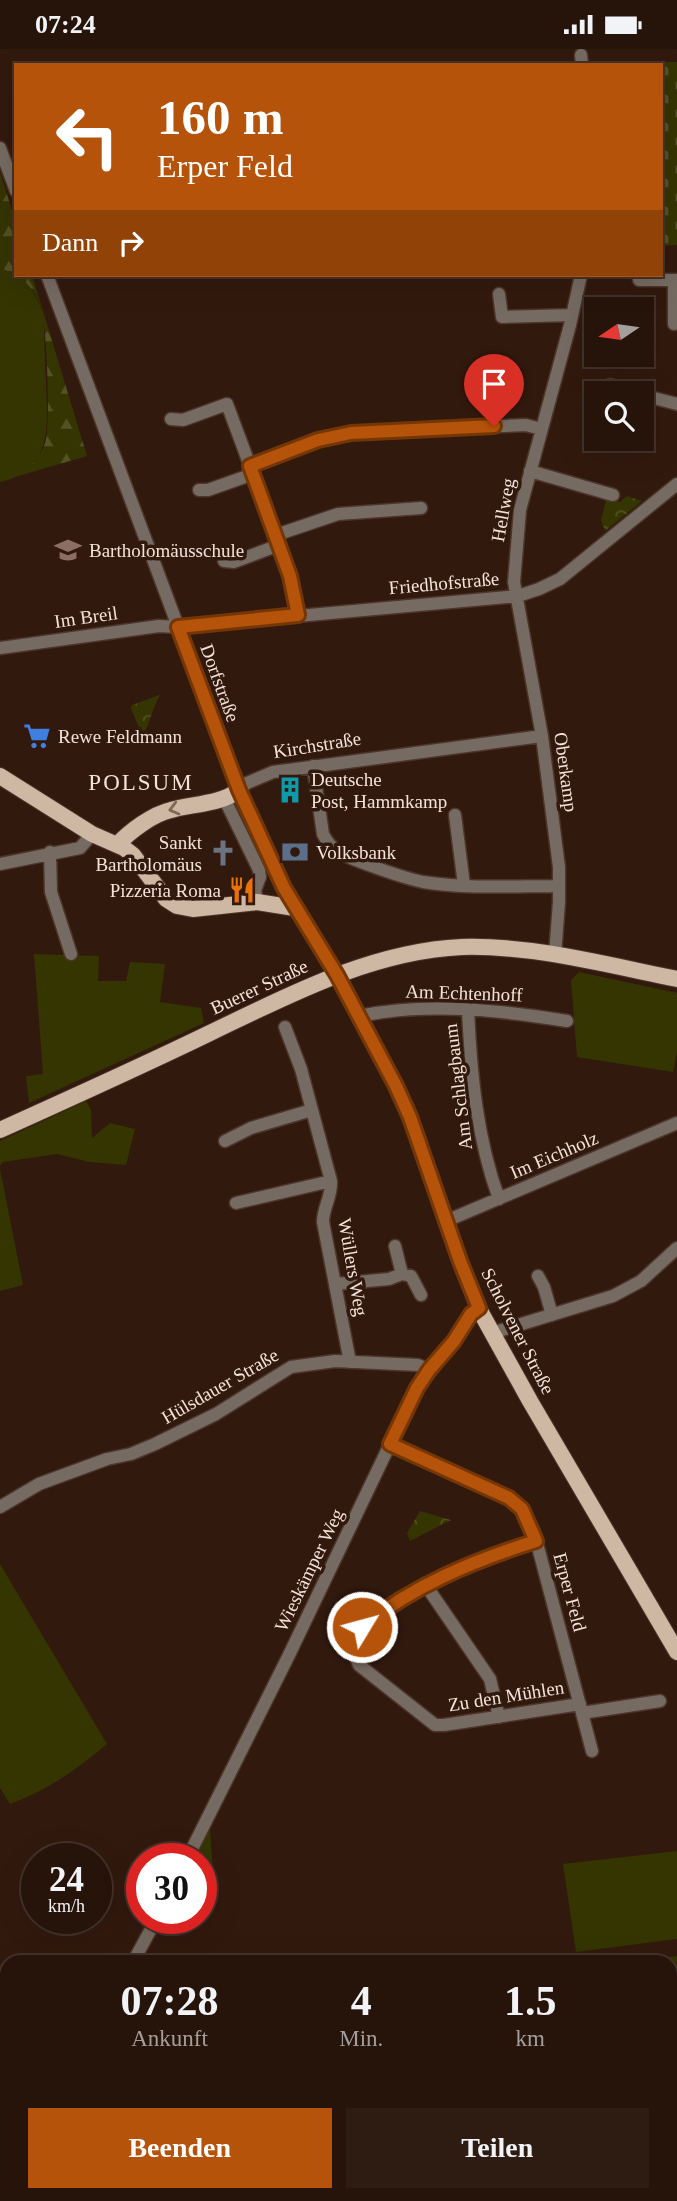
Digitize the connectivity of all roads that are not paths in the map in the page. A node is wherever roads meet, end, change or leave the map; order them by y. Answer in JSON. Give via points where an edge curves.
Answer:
{"nodes":[{"id":1,"x":0,"y":148,"type":"edge"},
{"id":2,"x":14,"y":186,"type":"edge"},
{"id":3,"x":48,"y":277,"type":"edge"},
{"id":4,"x":581,"y":277,"type":"edge"},
{"id":5,"x":639,"y":280,"type":"dead end"},
{"id":6,"x":676,"y":280,"type":"edge"},
{"id":7,"x":499,"y":294,"type":"dead end"},
{"id":8,"x":572,"y":315,"type":"junction"},
{"id":9,"x":674,"y":324,"type":"dead end"},
{"id":10,"x":654,"y":398,"type":"edge"},
{"id":11,"x":677,"y":404,"type":"edge"},
{"id":12,"x":172,"y":419,"type":"dead end"},
{"id":13,"x":541,"y":429,"type":"junction"},
{"id":14,"x":251,"y":470,"type":"junction"},
{"id":15,"x":530,"y":471,"type":"junction"},
{"id":16,"x":677,"y":484,"type":"edge"},
{"id":17,"x":199,"y":490,"type":"dead end"},
{"id":18,"x":613,"y":495,"type":"dead end"},
{"id":19,"x":421,"y":508,"type":"dead end"},
{"id":20,"x":277,"y":540,"type":"junction"},
{"id":21,"x":224,"y":562,"type":"dead end"},
{"id":22,"x":518,"y":596,"type":"junction"},
{"id":23,"x":298,"y":615,"type":"junction"},
{"id":24,"x":178,"y":627,"type":"junction"},
{"id":25,"x":0,"y":648,"type":"edge"},
{"id":26,"x":542,"y":736,"type":"junction"},
{"id":27,"x":313,"y":766,"type":"junction"},
{"id":28,"x":0,"y":776,"type":"edge"},
{"id":29,"x":239,"y":790,"type":"junction"},
{"id":30,"x":224,"y":798,"type":"junction"},
{"id":31,"x":455,"y":815,"type":"dead end"},
{"id":32,"x":92,"y":834,"type":"junction"},
{"id":33,"x":117,"y":845,"type":"junction"},
{"id":34,"x":50,"y":852,"type":"junction"},
{"id":35,"x":0,"y":865,"type":"edge"},
{"id":36,"x":464,"y":885,"type":"junction"},
{"id":37,"x":559,"y":886,"type":"junction"},
{"id":38,"x":257,"y":902,"type":"junction"},
{"id":39,"x":295,"y":908,"type":"junction"},
{"id":40,"x":71,"y":954,"type":"dead end"},
{"id":41,"x":555,"y":955,"type":"junction"},
{"id":42,"x":337,"y":975,"type":"junction"},
{"id":43,"x":677,"y":979,"type":"edge"},
{"id":44,"x":468,"y":1010,"type":"junction"},
{"id":45,"x":359,"y":1016,"type":"junction"},
{"id":46,"x":567,"y":1021,"type":"dead end"},
{"id":47,"x":285,"y":1027,"type":"dead end"},
{"id":48,"x":312,"y":1110,"type":"junction"},
{"id":49,"x":677,"y":1123,"type":"edge"},
{"id":50,"x":0,"y":1130,"type":"edge"},
{"id":51,"x":225,"y":1141,"type":"dead end"},
{"id":52,"x":331,"y":1181,"type":"junction"},
{"id":53,"x":499,"y":1199,"type":"junction"},
{"id":54,"x":236,"y":1203,"type":"dead end"},
{"id":55,"x":446,"y":1221,"type":"junction"},
{"id":56,"x":396,"y":1247,"type":"dead end"},
{"id":57,"x":677,"y":1248,"type":"edge"},
{"id":58,"x":402,"y":1274,"type":"junction"},
{"id":59,"x":538,"y":1276,"type":"dead end"},
{"id":60,"x":336,"y":1284,"type":"junction"},
{"id":61,"x":421,"y":1295,"type":"dead end"},
{"id":62,"x":479,"y":1308,"type":"junction"},
{"id":63,"x":552,"y":1315,"type":"junction"},
{"id":64,"x":492,"y":1333,"type":"junction"},
{"id":65,"x":350,"y":1361,"type":"junction"},
{"id":66,"x":429,"y":1370,"type":"junction"},
{"id":67,"x":390,"y":1444,"type":"junction"},
{"id":68,"x":0,"y":1507,"type":"edge"},
{"id":69,"x":536,"y":1541,"type":"junction"},
{"id":70,"x":425,"y":1584,"type":"junction"},
{"id":71,"x":677,"y":1652,"type":"edge"},
{"id":72,"x":660,"y":1701,"type":"dead end"},
{"id":73,"x":581,"y":1709,"type":"junction"},
{"id":74,"x":499,"y":1717,"type":"junction"},
{"id":75,"x":592,"y":1751,"type":"dead end"},
{"id":76,"x":195,"y":1843,"type":"edge"},
{"id":77,"x":148,"y":1934,"type":"edge"},
{"id":78,"x":137,"y":1955,"type":"edge"}],
"edges":[{"from":1,"to":2,"type":"street"},
{"from":3,"to":24,"type":"street","name":"Dorfstraße"},
{"from":4,"to":8,"type":"street","name":"Hellweg"},
{"from":5,"to":6,"type":"street"},
{"from":6,"to":9,"type":"street"},
{"from":7,"to":8,"type":"street","via":[[502,317]]},
{"from":8,"to":13,"type":"street","name":"Hellweg"},
{"from":10,"to":11,"type":"street"},
{"from":12,"to":14,"type":"street","via":[[183,420],[227,404]]},
{"from":13,"to":14,"type":"street","via":[[526,425],[351,433],[318,440]]},
{"from":13,"to":15,"type":"street","name":"Hellweg"},
{"from":14,"to":17,"type":"street"},
{"from":14,"to":20,"type":"street"},
{"from":15,"to":18,"type":"street","name":"Hellweg"},
{"from":15,"to":22,"type":"street","name":"Hellweg","via":[[517,529],[514,582]]},
{"from":16,"to":22,"type":"street","name":"Friedhofstraße","via":[[559,579]]},
{"from":19,"to":20,"type":"street","via":[[338,514]]},
{"from":20,"to":21,"type":"street","via":[[234,562]]},
{"from":20,"to":23,"type":"street"},
{"from":22,"to":23,"type":"street","name":"Friedhofstraße"},
{"from":22,"to":26,"type":"street","name":"Oberkamp"},
{"from":23,"to":24,"type":"street","name":"Friedhofstraße"},
{"from":24,"to":25,"type":"street","name":"Im Breil"},
{"from":24,"to":29,"type":"street","name":"Dorfstraße"},
{"from":26,"to":27,"type":"street","name":"Kirchstraße"},
{"from":26,"to":37,"type":"street","name":"Oberkamp"},
{"from":27,"to":29,"type":"street","name":"Kirchstraße","via":[[273,772]]},
{"from":27,"to":36,"type":"street","via":[[323,834],[337,852],[406,878]]},
{"from":28,"to":32,"type":"main road"},
{"from":29,"to":30,"type":"main road","name":"Kirchstraße"},
{"from":29,"to":39,"type":"main road","name":"Dorfstraße"},
{"from":30,"to":33,"type":"main road","name":"Kirchstraße","one_way":true,"via":[[159,814]]},
{"from":30,"to":38,"type":"street","via":[[258,870]]},
{"from":31,"to":36,"type":"street"},
{"from":32,"to":33,"type":"main road"},
{"from":32,"to":34,"type":"street","via":[[80,848]]},
{"from":33,"to":38,"type":"main road","via":[[133,855],[166,899],[177,906],[193,909]]},
{"from":34,"to":35,"type":"street"},
{"from":34,"to":40,"type":"street","via":[[51,893]]},
{"from":36,"to":37,"type":"street"},
{"from":37,"to":41,"type":"street","name":"Oberkamp"},
{"from":38,"to":39,"type":"main road"},
{"from":39,"to":42,"type":"main road","name":"Dorfstraße"},
{"from":41,"to":42,"type":"main road","name":"Buerer Straße","via":[[459,947]]},
{"from":41,"to":43,"type":"main road","name":"Buerer Straße"},
{"from":42,"to":45,"type":"main road","name":"Scholvener Straße"},
{"from":42,"to":50,"type":"main road","name":"Buerer Straße"},
{"from":44,"to":45,"type":"street","name":"Am Echtenhoff","via":[[421,1007]]},
{"from":44,"to":46,"type":"street","name":"Am Echtenhoff"},
{"from":44,"to":53,"type":"street","name":"Am Schlagbaum","via":[[482,1145]]},
{"from":45,"to":55,"type":"main road","name":"Scholvener Straße","via":[[410,1117]]},
{"from":47,"to":48,"type":"street","name":"Wüllers Weg"},
{"from":48,"to":51,"type":"street","via":[[251,1128]]},
{"from":48,"to":52,"type":"street","name":"Wüllers Weg"},
{"from":49,"to":53,"type":"street","name":"Im Eichholz"},
{"from":52,"to":54,"type":"street"},
{"from":52,"to":60,"type":"street","name":"Wüllers Weg","via":[[323,1222]]},
{"from":53,"to":55,"type":"street","name":"Im Eichholz"},
{"from":55,"to":62,"type":"main road","name":"Scholvener Straße"},
{"from":56,"to":58,"type":"street"},
{"from":57,"to":63,"type":"street","via":[[624,1291]]},
{"from":58,"to":60,"type":"street"},
{"from":58,"to":61,"type":"street","via":[[411,1276]]},
{"from":59,"to":63,"type":"street"},
{"from":60,"to":65,"type":"street","name":"Wüllers Weg"},
{"from":62,"to":64,"type":"main road","name":"Scholvener Straße"},
{"from":62,"to":66,"type":"street","name":"Wieskämper Weg"},
{"from":63,"to":64,"type":"street"},
{"from":64,"to":71,"type":"main road","name":"Scholvener Straße"},
{"from":65,"to":66,"type":"street","name":"Hülsdauer Straße","via":[[418,1365]]},
{"from":65,"to":68,"type":"street","name":"Hülsdauer Straße","via":[[290,1367],[216,1414],[155,1444],[39,1484]]},
{"from":66,"to":67,"type":"street","name":"Wieskämper Weg"},
{"from":67,"to":69,"type":"street","name":"Erper Feld","via":[[509,1498],[522,1509]]},
{"from":67,"to":76,"type":"street","name":"Wieskämper Weg"},
{"from":69,"to":70,"type":"street","name":"Zu den Mühlen","via":[[483,1557]]},
{"from":69,"to":73,"type":"street","name":"Erper Feld"},
{"from":70,"to":74,"type":"street","via":[[490,1679]]},
{"from":70,"to":74,"type":"street","name":"Zu den Mühlen","via":[[362,1627],[354,1643],[359,1665],[435,1725]]},
{"from":72,"to":73,"type":"street"},
{"from":73,"to":74,"type":"street","name":"Zu den Mühlen"},
{"from":73,"to":75,"type":"street","name":"Erper Feld"},
{"from":77,"to":78,"type":"street"}]}
